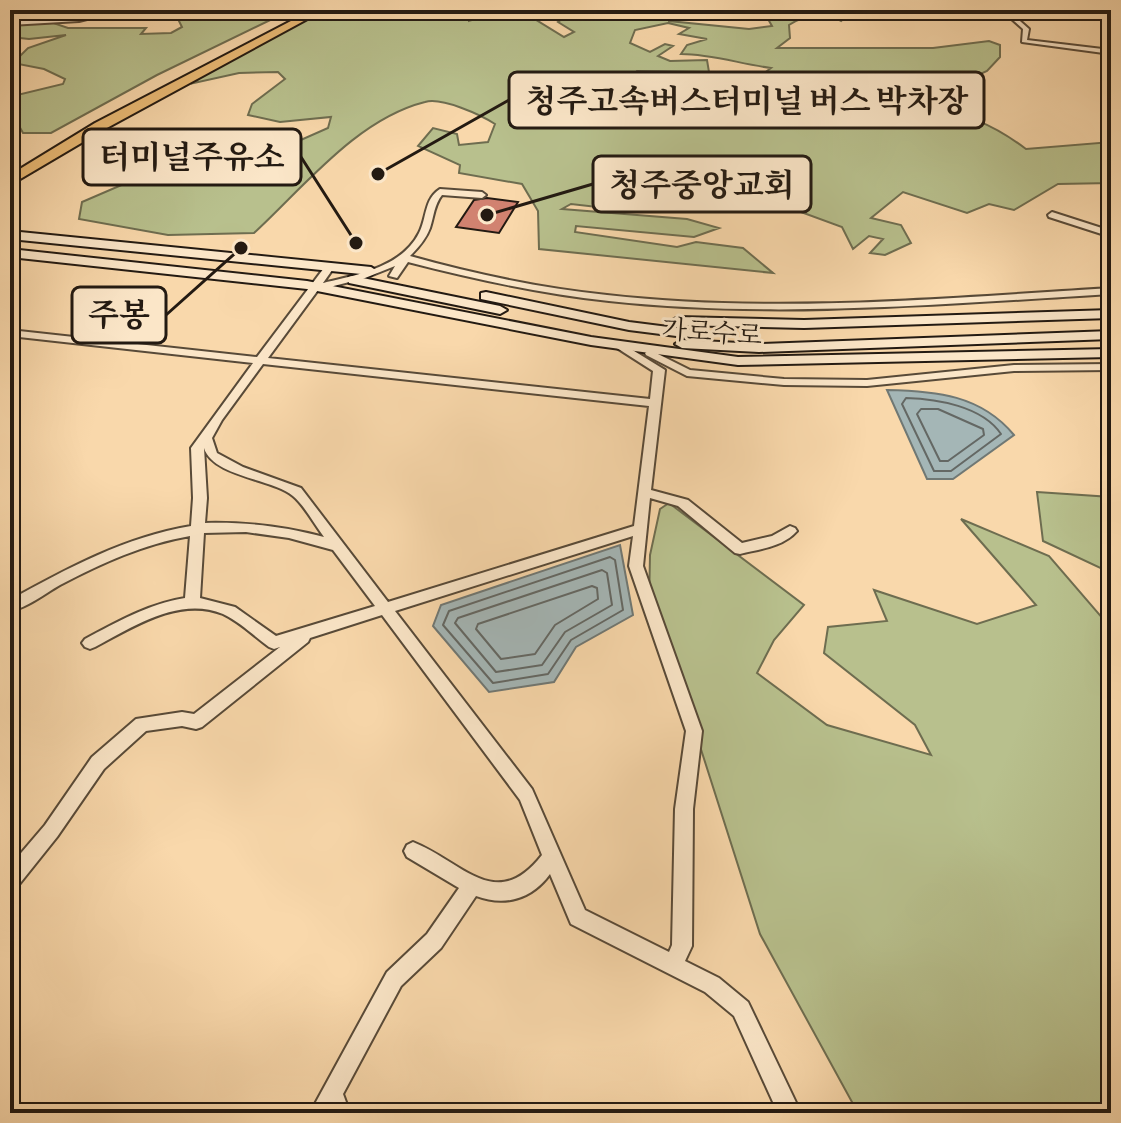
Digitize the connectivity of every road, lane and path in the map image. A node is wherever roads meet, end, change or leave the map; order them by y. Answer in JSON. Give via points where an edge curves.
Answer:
{"nodes":[{"id":1,"x":120,"y":10,"type":"edge"},
{"id":2,"x":311,"y":10,"type":"edge"},
{"id":3,"x":319,"y":10,"type":"edge"},
{"id":4,"x":1010,"y":10,"type":"edge"},
{"id":5,"x":12,"y":23,"type":"edge"},
{"id":6,"x":1111,"y":52,"type":"edge"},
{"id":7,"x":10,"y":171,"type":"edge"},
{"id":8,"x":10,"y":181,"type":"edge"},
{"id":9,"x":482,"y":195,"type":"dead end"},
{"id":10,"x":1052,"y":215,"type":"dead end"},
{"id":11,"x":1111,"y":234,"type":"edge"},
{"id":12,"x":10,"y":235,"type":"edge"},
{"id":13,"x":10,"y":244,"type":"edge"},
{"id":14,"x":10,"y":253,"type":"edge"},
{"id":15,"x":405,"y":258,"type":"junction"},
{"id":16,"x":371,"y":271,"type":"junction"},
{"id":17,"x":394,"y":276,"type":"junction"},
{"id":18,"x":349,"y":280,"type":"junction"},
{"id":19,"x":319,"y":282,"type":"junction"},
{"id":20,"x":466,"y":291,"type":"junction"},
{"id":21,"x":1111,"y":291,"type":"edge"},
{"id":22,"x":1111,"y":314,"type":"edge"},
{"id":23,"x":1111,"y":323,"type":"edge"},
{"id":24,"x":10,"y":333,"type":"edge"},
{"id":25,"x":1111,"y":335,"type":"edge"},
{"id":26,"x":622,"y":348,"type":"junction"},
{"id":27,"x":1111,"y":350,"type":"edge"},
{"id":28,"x":650,"y":353,"type":"junction"},
{"id":29,"x":260,"y":361,"type":"junction"},
{"id":30,"x":1111,"y":367,"type":"edge"},
{"id":31,"x":655,"y":403,"type":"junction"},
{"id":32,"x":206,"y":438,"type":"junction"},
{"id":33,"x":644,"y":492,"type":"junction"},
{"id":34,"x":196,"y":528,"type":"junction"},
{"id":35,"x":640,"y":529,"type":"junction"},
{"id":36,"x":790,"y":531,"type":"dead end"},
{"id":37,"x":337,"y":546,"type":"junction"},
{"id":38,"x":192,"y":602,"type":"junction"},
{"id":39,"x":11,"y":606,"type":"edge"},
{"id":40,"x":386,"y":611,"type":"junction"},
{"id":41,"x":309,"y":633,"type":"junction"},
{"id":42,"x":90,"y":643,"type":"dead end"},
{"id":43,"x":413,"y":851,"type":"dead end"},
{"id":44,"x":551,"y":858,"type":"junction"},
{"id":45,"x":10,"y":880,"type":"edge"},
{"id":46,"x":472,"y":885,"type":"junction"},
{"id":47,"x":673,"y":965,"type":"junction"},
{"id":48,"x":330,"y":1106,"type":"edge"},
{"id":49,"x":790,"y":1113,"type":"edge"}],
"edges":[{"from":1,"to":5,"type":"street","via":[[79,19]]},
{"from":2,"to":7,"type":"highway"},
{"from":3,"to":8,"type":"highway","via":[[100,126]]},
{"from":4,"to":6,"type":"street","via":[[1026,29],[1024,41]]},
{"from":9,"to":15,"type":"street","via":[[436,195],[423,233]]},
{"from":10,"to":11,"type":"street"},
{"from":12,"to":19,"type":"main road","name":"가로수로"},
{"from":13,"to":19,"type":"main road","name":"가로수로"},
{"from":14,"to":19,"type":"main road","via":[[294,284]]},
{"from":15,"to":16,"type":"street"},
{"from":15,"to":17,"type":"street"},
{"from":15,"to":21,"type":"street","via":[[525,286],[703,305]]},
{"from":16,"to":17,"type":"main road","name":"가로수로"},
{"from":16,"to":18,"type":"street"},
{"from":16,"to":19,"type":"main road","name":"가로수로"},
{"from":17,"to":20,"type":"main road","name":"가로수로"},
{"from":18,"to":19,"type":"main road","name":"가로수로"},
{"from":18,"to":25,"type":"main road","name":"가로수로","via":[[598,332],[695,346]]},
{"from":19,"to":26,"type":"main road","name":"가로수로","via":[[335,290]]},
{"from":19,"to":29,"type":"street"},
{"from":20,"to":22,"type":"main road","name":"가로수로","via":[[622,316],[751,325]]},
{"from":20,"to":23,"type":"main road","name":"가로수로","via":[[642,328],[727,337]]},
{"from":24,"to":29,"type":"street"},
{"from":26,"to":28,"type":"main road","name":"가로수로"},
{"from":26,"to":31,"type":"street","via":[[659,370]]},
{"from":27,"to":28,"type":"main road","name":"가로수로","via":[[738,361]]},
{"from":28,"to":30,"type":"street","via":[[687,373],[784,382],[867,383],[1014,368]]},
{"from":29,"to":31,"type":"street"},
{"from":29,"to":32,"type":"street"},
{"from":31,"to":33,"type":"street"},
{"from":32,"to":34,"type":"street","via":[[197,448]]},
{"from":32,"to":37,"type":"street","via":[[212,455],[290,486]]},
{"from":33,"to":35,"type":"street"},
{"from":33,"to":36,"type":"street","via":[[683,503],[740,549]]},
{"from":34,"to":37,"type":"street","via":[[278,531]]},
{"from":34,"to":38,"type":"street"},
{"from":34,"to":39,"type":"street","via":[[156,535],[99,556]]},
{"from":35,"to":40,"type":"street"},
{"from":35,"to":47,"type":"street","via":[[636,566],[641,586],[694,731],[684,809],[682,946]]},
{"from":37,"to":40,"type":"street"},
{"from":38,"to":41,"type":"street","via":[[225,609],[274,643]]},
{"from":38,"to":42,"type":"street","via":[[167,605]]},
{"from":40,"to":41,"type":"street"},
{"from":40,"to":44,"type":"street","via":[[526,795]]},
{"from":41,"to":45,"type":"street","via":[[196,722],[142,724],[98,763]]},
{"from":43,"to":46,"type":"street"},
{"from":44,"to":46,"type":"street","via":[[541,875],[519,891],[497,894]]},
{"from":44,"to":47,"type":"street","via":[[578,917]]},
{"from":46,"to":48,"type":"street","via":[[434,941],[394,979]]},
{"from":47,"to":49,"type":"street","via":[[712,985],[741,1009]]}]}
